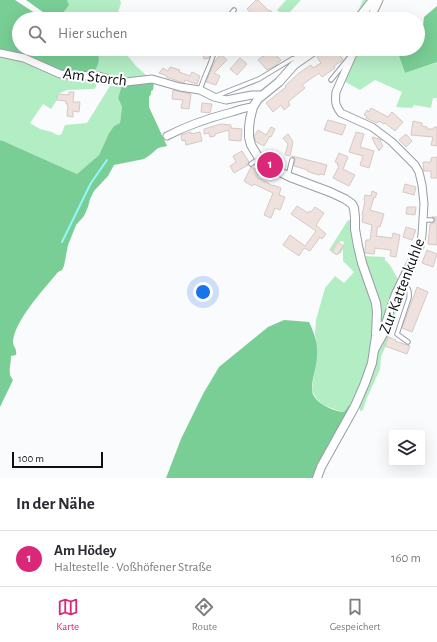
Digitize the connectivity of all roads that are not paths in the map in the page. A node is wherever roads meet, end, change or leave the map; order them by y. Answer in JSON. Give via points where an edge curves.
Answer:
{"nodes":[{"id":1,"x":373,"y":0,"type":"edge"},
{"id":2,"x":379,"y":0,"type":"edge"},
{"id":3,"x":364,"y":12,"type":"edge"},
{"id":4,"x":373,"y":12,"type":"edge"},
{"id":5,"x":0,"y":53,"type":"edge"},
{"id":6,"x":12,"y":56,"type":"edge"},
{"id":7,"x":14,"y":56,"type":"edge"},
{"id":8,"x":213,"y":56,"type":"edge"},
{"id":9,"x":350,"y":56,"type":"edge"},
{"id":10,"x":352,"y":56,"type":"edge"},
{"id":11,"x":305,"y":57,"type":"joint"},
{"id":12,"x":332,"y":80,"type":"dead end"},
{"id":13,"x":200,"y":90,"type":"junction"},
{"id":14,"x":262,"y":95,"type":"junction"},
{"id":15,"x":214,"y":97,"type":"junction"},
{"id":16,"x":253,"y":107,"type":"junction"},
{"id":17,"x":167,"y":136,"type":"dead end"},
{"id":18,"x":260,"y":158,"type":"junction"},
{"id":19,"x":292,"y":160,"type":"dead end"},
{"id":20,"x":251,"y":164,"type":"dead end"},
{"id":21,"x":288,"y":176,"type":"junction"},
{"id":22,"x":423,"y":220,"type":"junction"},
{"id":23,"x":432,"y":220,"type":"dead end"},
{"id":24,"x":401,"y":282,"type":"junction"},
{"id":25,"x":408,"y":342,"type":"dead end"},
{"id":26,"x":374,"y":351,"type":"junction"},
{"id":27,"x":317,"y":478,"type":"edge"}],
"edges":[{"from":1,"to":3,"type":"street"},
{"from":2,"to":4,"type":"street"},
{"from":5,"to":6,"type":"street","name":"Am Storch"},
{"from":7,"to":13,"type":"street","name":"Am Storch","via":[[60,74],[95,75],[120,82],[152,79]]},
{"from":8,"to":13,"type":"lane"},
{"from":9,"to":12,"type":"lane"},
{"from":10,"to":22,"type":"street","name":"Zur Kattenkuhle","via":[[336,92],[337,108],[341,113],[372,127],[386,137],[415,165],[422,185]]},
{"from":11,"to":14,"type":"street"},
{"from":11,"to":15,"type":"lane","via":[[292,59],[259,79]]},
{"from":13,"to":15,"type":"street","name":"Am Storch"},
{"from":14,"to":15,"type":"street","name":"Am Storch","via":[[226,100]]},
{"from":14,"to":16,"type":"street"},
{"from":16,"to":17,"type":"street","via":[[209,118]]},
{"from":16,"to":18,"type":"street","via":[[249,137],[253,150]]},
{"from":18,"to":20,"type":"lane"},
{"from":18,"to":21,"type":"street"},
{"from":19,"to":21,"type":"lane"},
{"from":21,"to":26,"type":"street","via":[[345,199],[354,208],[358,246],[376,303]]},
{"from":22,"to":23,"type":"lane"},
{"from":22,"to":24,"type":"street","name":"Zur Kattenkuhle","via":[[420,246]]},
{"from":24,"to":25,"type":"lane","via":[[408,288],[409,298],[397,334]]},
{"from":24,"to":26,"type":"street","name":"Zur Kattenkuhle","via":[[384,332]]},
{"from":26,"to":27,"type":"street","via":[[368,376],[355,406]]}]}
